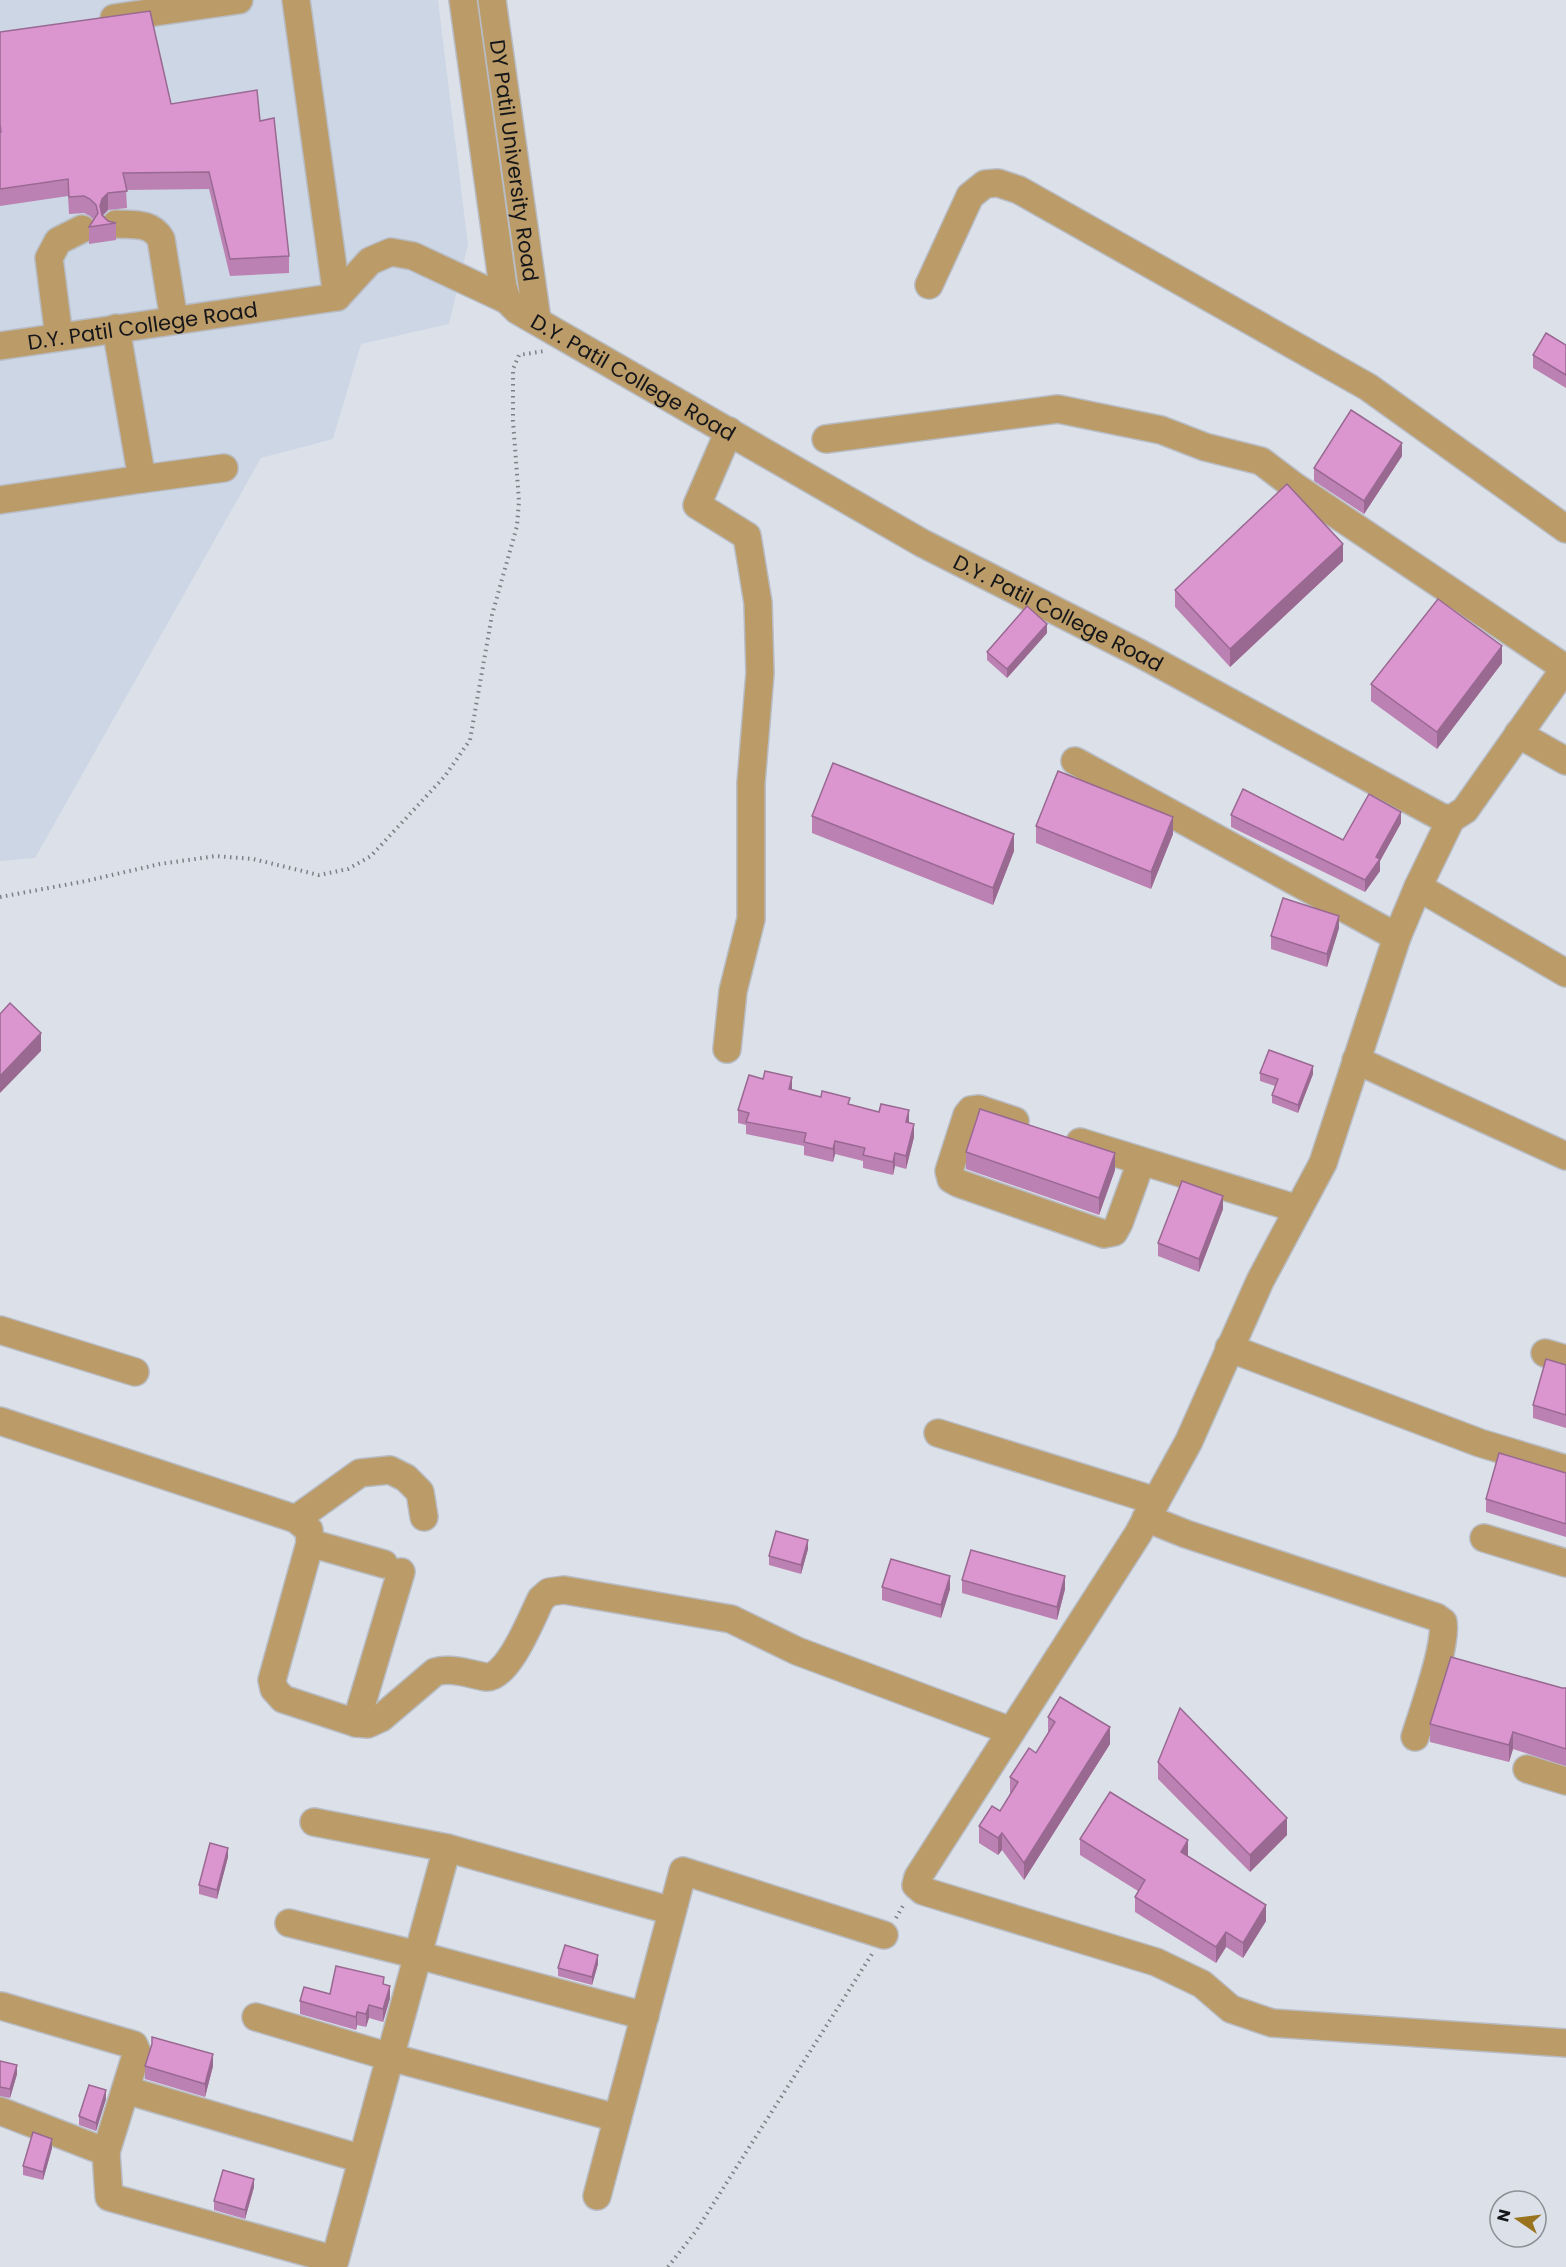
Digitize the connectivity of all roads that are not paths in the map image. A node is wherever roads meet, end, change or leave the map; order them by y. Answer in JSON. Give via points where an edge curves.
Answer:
{"nodes":[{"id":1,"x":239,"y":0,"type":"edge"},
{"id":2,"x":296,"y":0,"type":"edge"},
{"id":3,"x":463,"y":0,"type":"edge"},
{"id":4,"x":492,"y":0,"type":"edge"},
{"id":5,"x":91,"y":21,"type":"edge"},
{"id":6,"x":116,"y":224,"type":"edge"},
{"id":7,"x":82,"y":229,"type":"dead end"},
{"id":8,"x":929,"y":285,"type":"dead end"},
{"id":9,"x":337,"y":297,"type":"junction"},
{"id":10,"x":507,"y":300,"type":"junction"},
{"id":11,"x":535,"y":310,"type":"junction"},
{"id":12,"x":174,"y":320,"type":"junction"},
{"id":13,"x":116,"y":328,"type":"junction"},
{"id":14,"x":59,"y":337,"type":"junction"},
{"id":15,"x":0,"y":346,"type":"edge"},
{"id":16,"x":729,"y":431,"type":"junction"},
{"id":17,"x":826,"y":439,"type":"dead end"},
{"id":18,"x":224,"y":468,"type":"dead end"},
{"id":19,"x":142,"y":479,"type":"junction"},
{"id":20,"x":0,"y":500,"type":"edge"},
{"id":21,"x":1566,"y":529,"type":"edge"},
{"id":22,"x":1565,"y":668,"type":"edge"},
{"id":23,"x":1518,"y":734,"type":"junction"},
{"id":24,"x":1075,"y":761,"type":"dead end"},
{"id":25,"x":1566,"y":761,"type":"edge"},
{"id":26,"x":1451,"y":819,"type":"junction"},
{"id":27,"x":1418,"y":887,"type":"junction"},
{"id":28,"x":1397,"y":937,"type":"junction"},
{"id":29,"x":1566,"y":973,"type":"edge"},
{"id":30,"x":727,"y":1049,"type":"dead end"},
{"id":31,"x":1356,"y":1060,"type":"junction"},
{"id":32,"x":1566,"y":1156,"type":"edge"},
{"id":33,"x":1142,"y":1162,"type":"junction"},
{"id":34,"x":1298,"y":1209,"type":"junction"},
{"id":35,"x":0,"y":1330,"type":"edge"},
{"id":36,"x":1229,"y":1348,"type":"junction"},
{"id":37,"x":135,"y":1372,"type":"dead end"},
{"id":38,"x":0,"y":1421,"type":"edge"},
{"id":39,"x":938,"y":1433,"type":"dead end"},
{"id":40,"x":1566,"y":1469,"type":"edge"},
{"id":41,"x":1151,"y":1510,"type":"junction"},
{"id":42,"x":424,"y":1517,"type":"dead end"},
{"id":43,"x":297,"y":1519,"type":"junction"},
{"id":44,"x":1484,"y":1538,"type":"dead end"},
{"id":45,"x":310,"y":1543,"type":"junction"},
{"id":46,"x":1566,"y":1563,"type":"edge"},
{"id":47,"x":356,"y":1723,"type":"junction"},
{"id":48,"x":1011,"y":1731,"type":"junction"},
{"id":49,"x":1415,"y":1737,"type":"dead end"},
{"id":50,"x":1527,"y":1769,"type":"dead end"},
{"id":51,"x":1566,"y":1781,"type":"edge"},
{"id":52,"x":314,"y":1822,"type":"dead end"},
{"id":53,"x":447,"y":1848,"type":"junction"},
{"id":54,"x":672,"y":1911,"type":"junction"},
{"id":55,"x":289,"y":1923,"type":"dead end"},
{"id":56,"x":884,"y":1935,"type":"road end"},
{"id":57,"x":418,"y":1955,"type":"junction"},
{"id":58,"x":1,"y":2006,"type":"edge"},
{"id":59,"x":645,"y":2016,"type":"junction"},
{"id":60,"x":256,"y":2017,"type":"dead end"},
{"id":61,"x":1566,"y":2043,"type":"edge"},
{"id":62,"x":390,"y":2057,"type":"junction"},
{"id":63,"x":126,"y":2090,"type":"junction"},
{"id":64,"x":0,"y":2111,"type":"edge"},
{"id":65,"x":618,"y":2118,"type":"junction"},
{"id":66,"x":106,"y":2152,"type":"junction"},
{"id":67,"x":362,"y":2159,"type":"junction"},
{"id":68,"x":597,"y":2196,"type":"dead end"}],
"edges":[{"from":1,"to":5,"type":"street"},
{"from":2,"to":9,"type":"street"},
{"from":3,"to":10,"type":"street","name":"DY Patil University Road"},
{"from":4,"to":11,"type":"street","name":"DY Patil University Road"},
{"from":6,"to":12,"type":"street","via":[[146,225],[161,239]]},
{"from":7,"to":14,"type":"street","via":[[58,241],[49,258]]},
{"from":8,"to":21,"type":"street","via":[[969,196],[985,184],[998,183],[1368,387]]},
{"from":9,"to":10,"type":"street","name":"D.Y. Patil College Road","via":[[370,261],[391,252],[413,255]]},
{"from":9,"to":12,"type":"street","name":"D.Y. Patil College Road"},
{"from":10,"to":11,"type":"street","name":"D.Y. Patil College Road"},
{"from":11,"to":16,"type":"street","name":"D.Y. Patil College Road","via":[[572,341]]},
{"from":12,"to":13,"type":"street","name":"D.Y. Patil College Road"},
{"from":13,"to":14,"type":"street","name":"D.Y. Patil College Road"},
{"from":13,"to":19,"type":"street"},
{"from":14,"to":15,"type":"street","name":"D.Y. Patil College Road"},
{"from":16,"to":26,"type":"street","name":"D.Y. Patil College Road","via":[[922,543]]},
{"from":16,"to":30,"type":"street","via":[[697,504],[747,536],[758,603],[759,673],[751,783],[751,919],[733,991]]},
{"from":17,"to":22,"type":"street","via":[[1058,408],[1161,430],[1204,447],[1261,461]]},
{"from":18,"to":19,"type":"street"},
{"from":19,"to":20,"type":"street"},
{"from":22,"to":23,"type":"street"},
{"from":23,"to":25,"type":"street"},
{"from":23,"to":26,"type":"street","via":[[1465,810]]},
{"from":24,"to":28,"type":"street"},
{"from":26,"to":27,"type":"street"},
{"from":27,"to":28,"type":"street"},
{"from":27,"to":29,"type":"street"},
{"from":28,"to":31,"type":"street"},
{"from":31,"to":32,"type":"street"},
{"from":31,"to":34,"type":"street","via":[[1323,1163]]},
{"from":33,"to":33,"type":"street","via":[[1119,1223],[1114,1232],[1104,1234],[958,1184],[949,1171],[967,1115],[980,1109]]},
{"from":33,"to":34,"type":"street"},
{"from":34,"to":36,"type":"street"},
{"from":35,"to":37,"type":"street"},
{"from":36,"to":40,"type":"street","via":[[1480,1443]]},
{"from":36,"to":41,"type":"street","via":[[1189,1441]]},
{"from":38,"to":43,"type":"street"},
{"from":39,"to":41,"type":"street"},
{"from":41,"to":48,"type":"street"},
{"from":41,"to":49,"type":"street","via":[[1197,1538],[1443,1622],[1451,1658]]},
{"from":42,"to":43,"type":"street","via":[[420,1492],[406,1478],[390,1470],[360,1473]]},
{"from":43,"to":45,"type":"street","via":[[309,1530]]},
{"from":44,"to":46,"type":"street"},
{"from":45,"to":47,"type":"street","via":[[272,1680],[274,1689],[283,1699]]},
{"from":45,"to":47,"type":"street","via":[[392,1568]]},
{"from":47,"to":48,"type":"street","via":[[368,1724],[381,1718],[435,1672],[445,1669],[490,1677],[498,1674],[509,1663],[541,1599],[549,1592],[564,1590],[731,1619],[797,1651]]},
{"from":48,"to":61,"type":"street","via":[[918,1877],[916,1885],[922,1891],[1156,1962],[1202,1984],[1231,2009],[1272,2024]]},
{"from":50,"to":51,"type":"street"},
{"from":52,"to":53,"type":"street"},
{"from":53,"to":54,"type":"street"},
{"from":53,"to":57,"type":"street"},
{"from":54,"to":56,"type":"street","via":[[683,1871]]},
{"from":54,"to":59,"type":"street"},
{"from":55,"to":57,"type":"street"},
{"from":57,"to":59,"type":"street"},
{"from":57,"to":62,"type":"street"},
{"from":58,"to":63,"type":"street","via":[[134,2045],[137,2052]]},
{"from":59,"to":65,"type":"street"},
{"from":60,"to":62,"type":"street"},
{"from":62,"to":65,"type":"street"},
{"from":62,"to":67,"type":"street"},
{"from":63,"to":66,"type":"street"},
{"from":63,"to":67,"type":"street"},
{"from":64,"to":66,"type":"street"},
{"from":65,"to":68,"type":"street"},
{"from":66,"to":67,"type":"street","via":[[109,2197],[335,2260]]}]}
